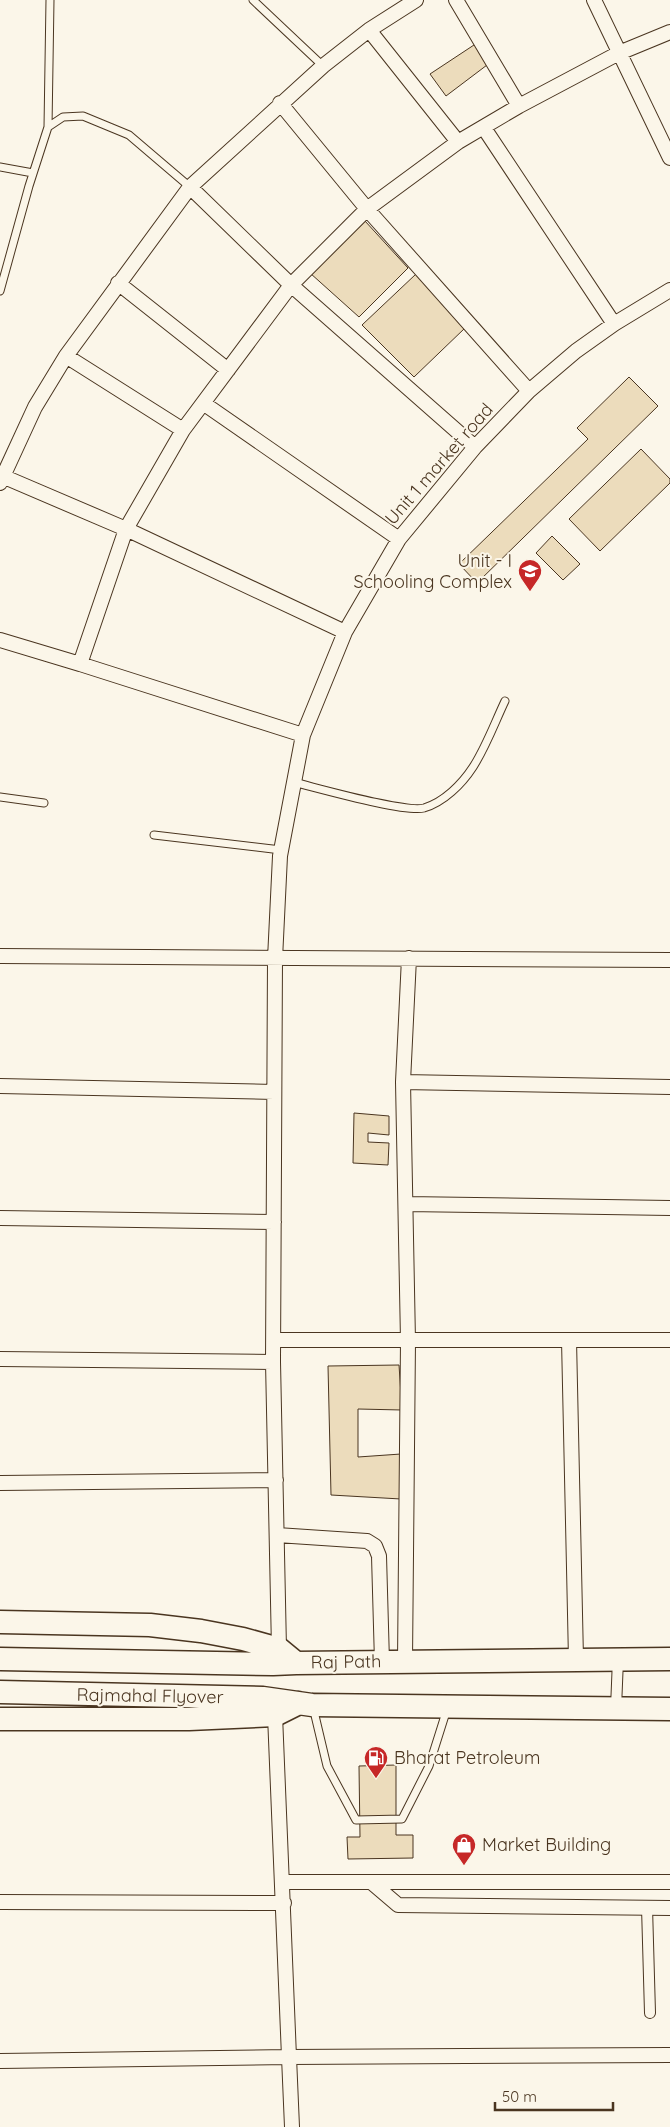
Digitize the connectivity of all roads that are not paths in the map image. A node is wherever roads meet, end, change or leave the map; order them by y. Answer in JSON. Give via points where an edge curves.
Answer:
{"nodes":[{"id":1,"x":50,"y":0,"type":"edge"},
{"id":2,"x":253,"y":0,"type":"edge"},
{"id":3,"x":416,"y":0,"type":"edge"},
{"id":4,"x":456,"y":0,"type":"edge"},
{"id":5,"x":594,"y":0,"type":"edge"},
{"id":6,"x":369,"y":30,"type":"junction"},
{"id":7,"x":670,"y":32,"type":"edge"},
{"id":8,"x":619,"y":53,"type":"junction"},
{"id":9,"x":323,"y":66,"type":"junction"},
{"id":10,"x":280,"y":103,"type":"junction"},
{"id":11,"x":518,"y":106,"type":"junction"},
{"id":12,"x":48,"y":127,"type":"junction"},
{"id":13,"x":484,"y":128,"type":"junction"},
{"id":14,"x":458,"y":142,"type":"junction"},
{"id":15,"x":670,"y":158,"type":"edge"},
{"id":16,"x":0,"y":167,"type":"edge"},
{"id":17,"x":33,"y":173,"type":"junction"},
{"id":18,"x":190,"y":187,"type":"junction"},
{"id":19,"x":367,"y":209,"type":"junction"},
{"id":20,"x":118,"y":283,"type":"junction"},
{"id":21,"x":291,"y":285,"type":"junction"},
{"id":22,"x":670,"y":290,"type":"edge"},
{"id":23,"x":0,"y":291,"type":"edge"},
{"id":24,"x":614,"y":324,"type":"junction"},
{"id":25,"x":66,"y":356,"type":"junction"},
{"id":26,"x":228,"y":370,"type":"junction"},
{"id":27,"x":529,"y":391,"type":"junction"},
{"id":28,"x":203,"y":403,"type":"junction"},
{"id":29,"x":183,"y":430,"type":"junction"},
{"id":30,"x":475,"y":447,"type":"junction"},
{"id":31,"x":1,"y":479,"type":"edge"},
{"id":32,"x":126,"y":529,"type":"junction"},
{"id":33,"x":399,"y":538,"type":"junction"},
{"id":34,"x":345,"y":632,"type":"junction"},
{"id":35,"x":0,"y":640,"type":"edge"},
{"id":36,"x":80,"y":664,"type":"junction"},
{"id":37,"x":505,"y":701,"type":"dead end"},
{"id":38,"x":303,"y":735,"type":"junction"},
{"id":39,"x":293,"y":782,"type":"junction"},
{"id":40,"x":0,"y":796,"type":"edge"},
{"id":41,"x":44,"y":803,"type":"dead end"},
{"id":42,"x":154,"y":835,"type":"dead end"},
{"id":43,"x":281,"y":850,"type":"junction"},
{"id":44,"x":0,"y":956,"type":"edge"},
{"id":45,"x":409,"y":958,"type":"junction"},
{"id":46,"x":275,"y":959,"type":"junction"},
{"id":47,"x":670,"y":960,"type":"edge"},
{"id":48,"x":404,"y":1082,"type":"junction"},
{"id":49,"x":0,"y":1086,"type":"edge"},
{"id":50,"x":670,"y":1088,"type":"edge"},
{"id":51,"x":274,"y":1092,"type":"junction"},
{"id":52,"x":406,"y":1204,"type":"junction"},
{"id":53,"x":670,"y":1208,"type":"edge"},
{"id":54,"x":0,"y":1218,"type":"edge"},
{"id":55,"x":274,"y":1222,"type":"junction"},
{"id":56,"x":274,"y":1340,"type":"junction"},
{"id":57,"x":570,"y":1340,"type":"junction"},
{"id":58,"x":670,"y":1340,"type":"edge"},
{"id":59,"x":408,"y":1341,"type":"junction"},
{"id":60,"x":0,"y":1359,"type":"edge"},
{"id":61,"x":273,"y":1362,"type":"junction"},
{"id":62,"x":276,"y":1480,"type":"junction"},
{"id":63,"x":0,"y":1484,"type":"edge"},
{"id":64,"x":277,"y":1535,"type":"junction"},
{"id":65,"x":0,"y":1622,"type":"edge"},
{"id":66,"x":279,"y":1649,"type":"junction"},
{"id":67,"x":0,"y":1659,"type":"edge"},
{"id":68,"x":576,"y":1659,"type":"junction"},
{"id":69,"x":618,"y":1659,"type":"junction"},
{"id":70,"x":670,"y":1659,"type":"edge"},
{"id":71,"x":382,"y":1662,"type":"junction"},
{"id":72,"x":405,"y":1662,"type":"junction"},
{"id":73,"x":296,"y":1663,"type":"junction"},
{"id":74,"x":0,"y":1692,"type":"edge"},
{"id":75,"x":306,"y":1704,"type":"junction"},
{"id":76,"x":448,"y":1706,"type":"junction"},
{"id":77,"x":616,"y":1708,"type":"junction"},
{"id":78,"x":670,"y":1709,"type":"edge"},
{"id":79,"x":275,"y":1715,"type":"junction"},
{"id":80,"x":0,"y":1719,"type":"edge"},
{"id":81,"x":283,"y":1882,"type":"junction"},
{"id":82,"x":372,"y":1882,"type":"junction"},
{"id":83,"x":670,"y":1882,"type":"edge"},
{"id":84,"x":0,"y":1902,"type":"edge"},
{"id":85,"x":284,"y":1903,"type":"junction"},
{"id":86,"x":647,"y":1907,"type":"junction"},
{"id":87,"x":670,"y":1908,"type":"edge"},
{"id":88,"x":650,"y":2013,"type":"dead end"},
{"id":89,"x":670,"y":2055,"type":"edge"},
{"id":90,"x":289,"y":2057,"type":"junction"},
{"id":91,"x":0,"y":2061,"type":"edge"},
{"id":92,"x":292,"y":2127,"type":"edge"}],
"edges":[{"from":1,"to":12,"type":"lane"},
{"from":2,"to":9,"type":"lane"},
{"from":3,"to":6,"type":"street"},
{"from":4,"to":11,"type":"street"},
{"from":5,"to":8,"type":"street"},
{"from":6,"to":9,"type":"street"},
{"from":6,"to":14,"type":"street"},
{"from":7,"to":8,"type":"street"},
{"from":8,"to":11,"type":"street"},
{"from":8,"to":15,"type":"street"},
{"from":9,"to":10,"type":"street"},
{"from":10,"to":18,"type":"street"},
{"from":10,"to":19,"type":"street"},
{"from":11,"to":13,"type":"street"},
{"from":12,"to":17,"type":"lane"},
{"from":12,"to":18,"type":"lane","via":[[63,116],[83,116],[101,122],[130,135]]},
{"from":13,"to":14,"type":"street"},
{"from":13,"to":24,"type":"street"},
{"from":14,"to":19,"type":"street"},
{"from":16,"to":17,"type":"lane"},
{"from":17,"to":23,"type":"lane"},
{"from":18,"to":20,"type":"street"},
{"from":18,"to":21,"type":"street"},
{"from":19,"to":21,"type":"street"},
{"from":19,"to":27,"type":"street"},
{"from":20,"to":25,"type":"street"},
{"from":20,"to":26,"type":"street"},
{"from":21,"to":26,"type":"street"},
{"from":21,"to":30,"type":"street"},
{"from":22,"to":24,"type":"street","name":"Unit 1 market road"},
{"from":24,"to":27,"type":"street","name":"Unit 1 market road"},
{"from":25,"to":29,"type":"street"},
{"from":25,"to":31,"type":"street","via":[[35,407]]},
{"from":26,"to":28,"type":"street"},
{"from":27,"to":30,"type":"street","name":"Unit 1 market road"},
{"from":28,"to":29,"type":"street"},
{"from":28,"to":33,"type":"street"},
{"from":29,"to":32,"type":"street"},
{"from":30,"to":33,"type":"street","name":"Unit 1 market road"},
{"from":31,"to":32,"type":"street"},
{"from":32,"to":34,"type":"street"},
{"from":32,"to":36,"type":"street"},
{"from":33,"to":34,"type":"street","name":"Unit 1 market road"},
{"from":34,"to":38,"type":"street","name":"Unit 1 market road"},
{"from":35,"to":36,"type":"street"},
{"from":36,"to":38,"type":"street"},
{"from":37,"to":39,"type":"lane","via":[[474,766],[456,788],[423,808],[396,806]]},
{"from":38,"to":39,"type":"street","name":"Unit 1 market road"},
{"from":39,"to":43,"type":"street","name":"Unit 1 market road"},
{"from":40,"to":41,"type":"lane"},
{"from":42,"to":43,"type":"lane"},
{"from":43,"to":46,"type":"street","name":"Unit 1 market road"},
{"from":44,"to":46,"type":"street"},
{"from":45,"to":46,"type":"street"},
{"from":45,"to":47,"type":"street"},
{"from":45,"to":48,"type":"street"},
{"from":46,"to":51,"type":"street","name":"Unit 1 market road"},
{"from":48,"to":50,"type":"street"},
{"from":48,"to":52,"type":"street"},
{"from":49,"to":51,"type":"street"},
{"from":51,"to":55,"type":"street","name":"Unit 1 market road"},
{"from":52,"to":53,"type":"street"},
{"from":52,"to":59,"type":"street"},
{"from":54,"to":55,"type":"street"},
{"from":55,"to":56,"type":"street","name":"Unit 1 market road"},
{"from":56,"to":59,"type":"street"},
{"from":56,"to":61,"type":"street","name":"Unit 1 market road"},
{"from":57,"to":58,"type":"street"},
{"from":57,"to":59,"type":"street"},
{"from":57,"to":68,"type":"street"},
{"from":59,"to":72,"type":"street"},
{"from":60,"to":61,"type":"street"},
{"from":61,"to":62,"type":"street","name":"Unit 1 market road"},
{"from":62,"to":63,"type":"street"},
{"from":62,"to":64,"type":"street","name":"Unit 1 market road"},
{"from":64,"to":66,"type":"street","name":"Unit 1 market road"},
{"from":64,"to":71,"type":"street","via":[[366,1541],[376,1546]]},
{"from":65,"to":66,"type":"main road","name":"Raj Path","via":[[150,1626],[210,1633]]},
{"from":66,"to":73,"type":"main road","name":"Raj Path"},
{"from":67,"to":73,"type":"main road","name":"Rajmahal Flyover"},
{"from":68,"to":69,"type":"main road","name":"Raj Path"},
{"from":68,"to":72,"type":"main road","name":"Raj Path"},
{"from":69,"to":70,"type":"main road","name":"Raj Path"},
{"from":69,"to":77,"type":"street"},
{"from":71,"to":72,"type":"main road","name":"Raj Path"},
{"from":71,"to":73,"type":"main road","name":"Raj Path"},
{"from":74,"to":75,"type":"main road","name":"Rajmahal Flyover","via":[[263,1698]]},
{"from":75,"to":76,"type":"main road"},
{"from":75,"to":76,"type":"lane","via":[[327,1766],[356,1820],[402,1819],[429,1766]]},
{"from":75,"to":79,"type":"main road"},
{"from":76,"to":77,"type":"main road"},
{"from":77,"to":78,"type":"main road"},
{"from":79,"to":80,"type":"main road","via":[[189,1720]]},
{"from":79,"to":81,"type":"street"},
{"from":81,"to":82,"type":"street"},
{"from":81,"to":85,"type":"street"},
{"from":82,"to":83,"type":"street"},
{"from":82,"to":86,"type":"street","via":[[398,1905]]},
{"from":84,"to":85,"type":"street"},
{"from":85,"to":90,"type":"street"},
{"from":86,"to":87,"type":"street"},
{"from":86,"to":88,"type":"street"},
{"from":89,"to":90,"type":"street"},
{"from":90,"to":91,"type":"street"},
{"from":90,"to":92,"type":"street"}]}
